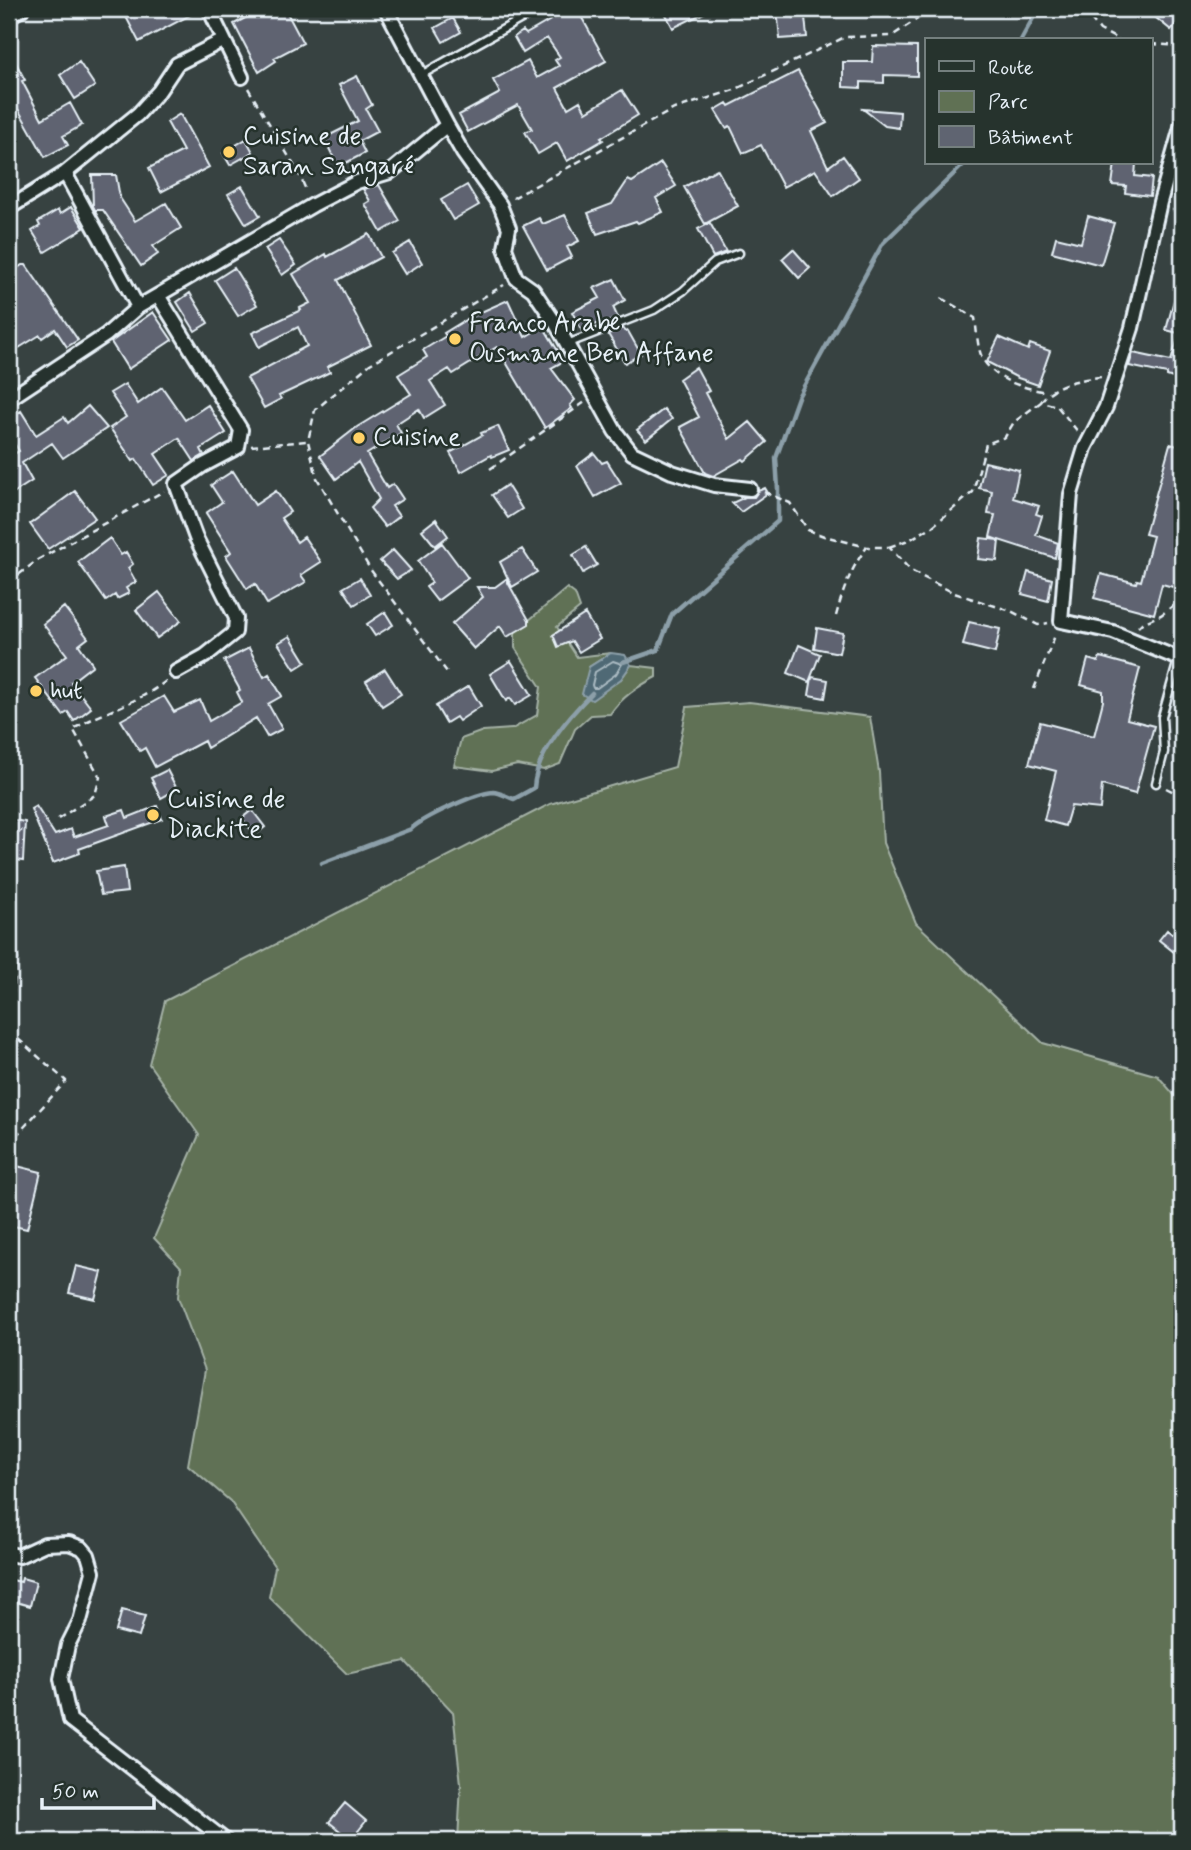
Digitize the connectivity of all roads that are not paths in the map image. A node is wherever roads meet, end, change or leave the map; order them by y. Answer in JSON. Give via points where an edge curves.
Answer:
{"nodes":[{"id":1,"x":22,"y":9,"type":"edge"},
{"id":2,"x":209,"y":9,"type":"edge"},
{"id":3,"x":386,"y":9,"type":"edge"},
{"id":4,"x":9,"y":16,"type":"edge"},
{"id":5,"x":525,"y":17,"type":"dead end"},
{"id":6,"x":224,"y":40,"type":"junction"},
{"id":7,"x":420,"y":76,"type":"junction"},
{"id":8,"x":242,"y":77,"type":"road end"},
{"id":9,"x":1182,"y":124,"type":"edge"},
{"id":10,"x":447,"y":125,"type":"junction"},
{"id":11,"x":65,"y":173,"type":"junction"},
{"id":12,"x":9,"y":208,"type":"edge"},
{"id":13,"x":739,"y":253,"type":"dead end"},
{"id":14,"x":159,"y":297,"type":"junction"},
{"id":15,"x":138,"y":307,"type":"junction"},
{"id":16,"x":567,"y":344,"type":"junction"},
{"id":17,"x":9,"y":399,"type":"edge"},
{"id":18,"x":750,"y":489,"type":"road end"},
{"id":19,"x":1182,"y":646,"type":"edge"},
{"id":20,"x":1180,"y":659,"type":"edge"},
{"id":21,"x":176,"y":673,"type":"road end"},
{"id":22,"x":1156,"y":783,"type":"road end"},
{"id":23,"x":9,"y":1554,"type":"edge"},
{"id":24,"x":226,"y":1841,"type":"edge"}],
"edges":[{"from":1,"to":4,"type":"street"},
{"from":2,"to":6,"type":"street"},
{"from":3,"to":7,"type":"street"},
{"from":5,"to":7,"type":"lane"},
{"from":6,"to":8,"type":"street"},
{"from":6,"to":11,"type":"street","via":[[177,64],[138,114]]},
{"from":7,"to":10,"type":"street"},
{"from":9,"to":20,"type":"street","via":[[1132,328],[1071,494],[1061,621],[1113,632]]},
{"from":10,"to":14,"type":"street","via":[[390,172],[357,182],[313,205]]},
{"from":10,"to":16,"type":"street","via":[[500,205],[509,229],[506,248],[516,278],[533,290]]},
{"from":11,"to":12,"type":"street"},
{"from":11,"to":15,"type":"street"},
{"from":13,"to":16,"type":"lane","via":[[715,262],[654,310]]},
{"from":14,"to":15,"type":"street"},
{"from":14,"to":21,"type":"street","via":[[241,430],[237,447],[176,484],[196,538],[236,618],[235,632]]},
{"from":15,"to":17,"type":"street","via":[[106,335]]},
{"from":16,"to":18,"type":"street","via":[[632,453],[714,485]]},
{"from":19,"to":20,"type":"lane"},
{"from":20,"to":22,"type":"lane","via":[[1162,717],[1164,752]]},
{"from":23,"to":24,"type":"street","via":[[19,1556],[45,1544],[69,1543],[88,1555],[93,1573],[61,1679],[70,1720]]}]}
